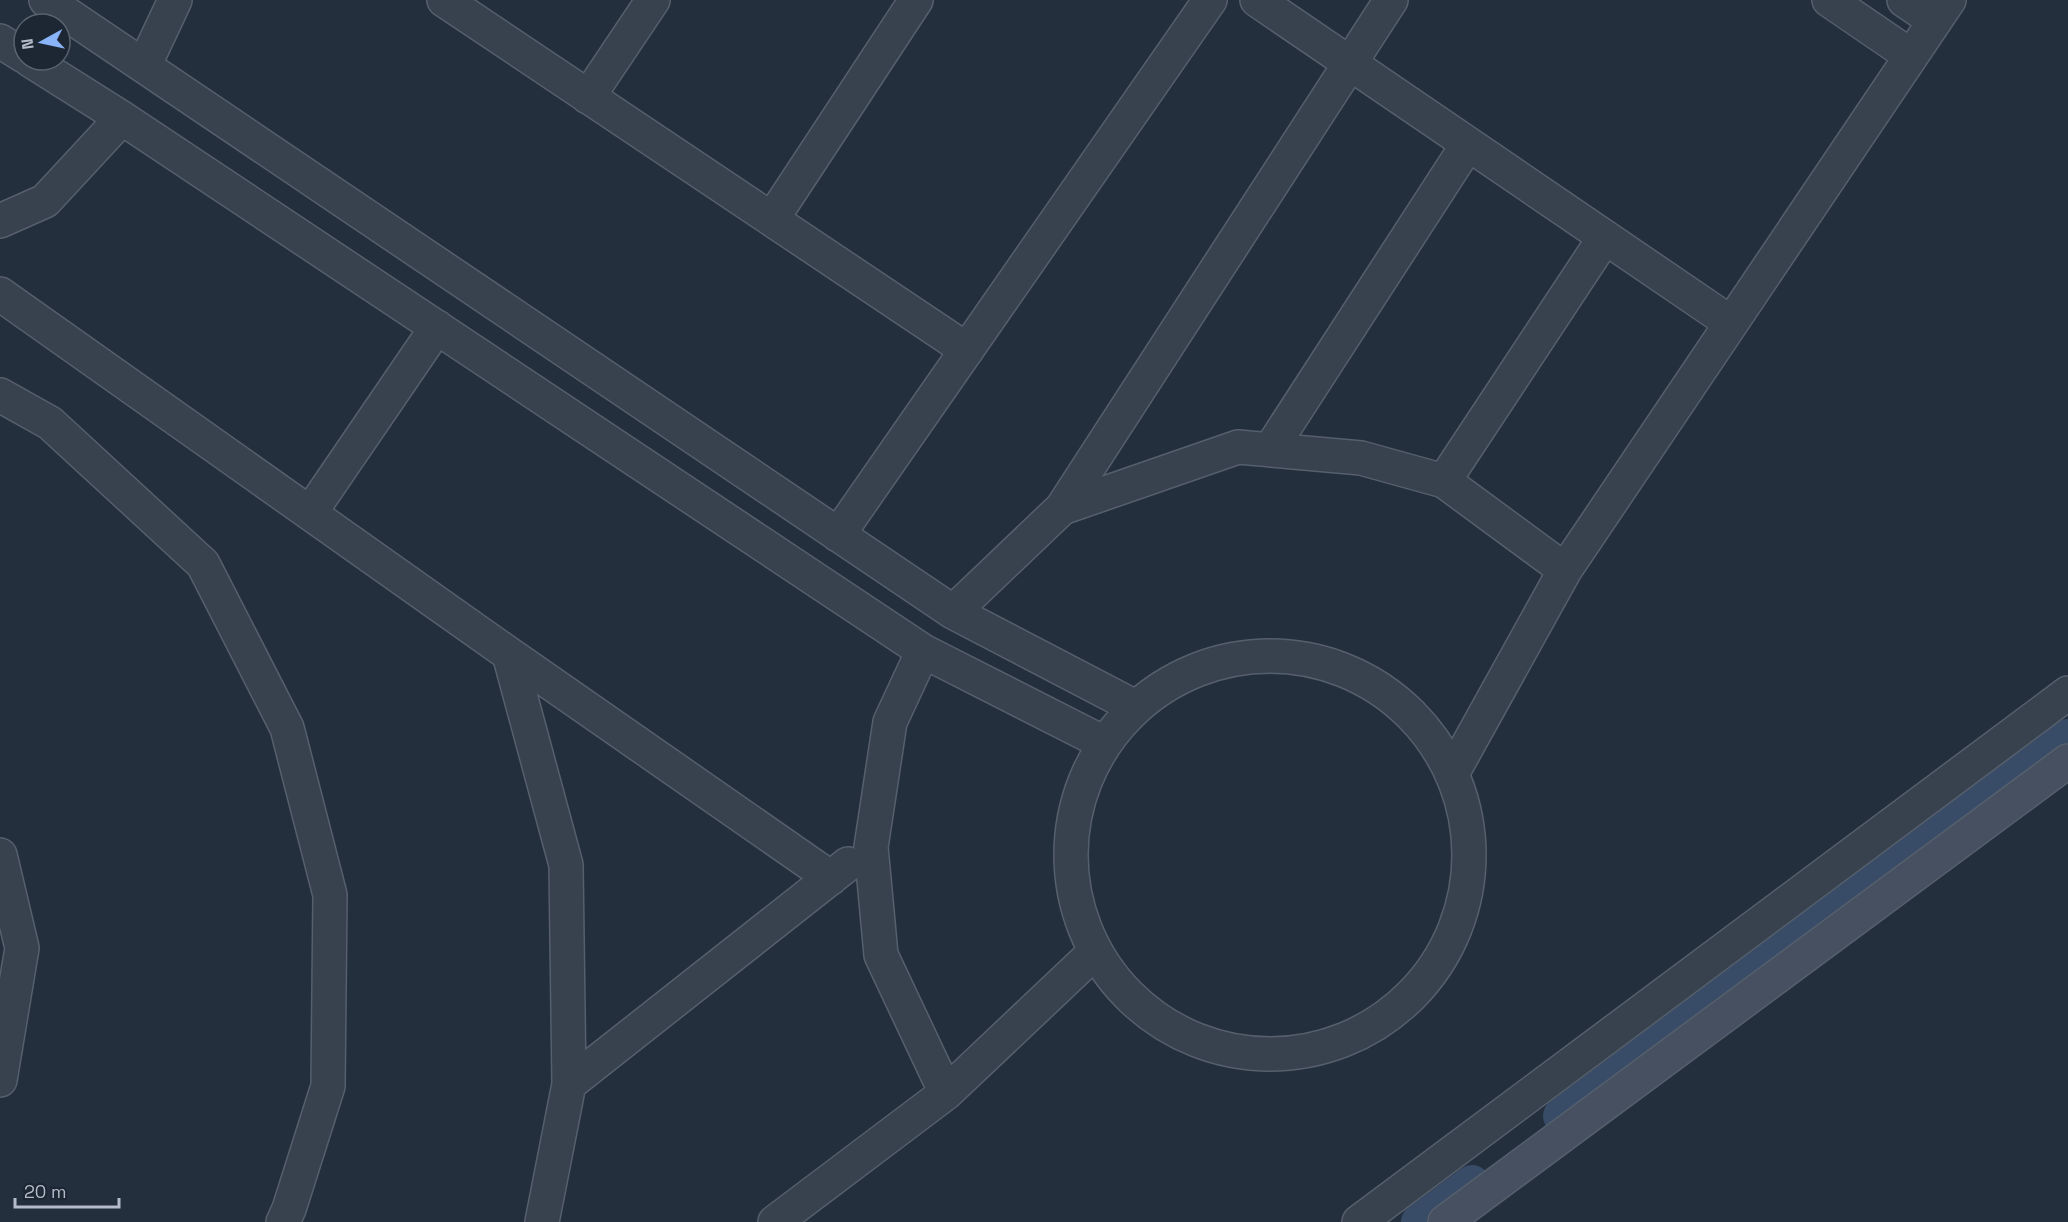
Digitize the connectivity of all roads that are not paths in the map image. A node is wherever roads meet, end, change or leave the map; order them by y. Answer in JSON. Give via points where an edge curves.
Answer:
{"nodes":[{"id":1,"x":46,"y":0,"type":"edge"},
{"id":2,"x":175,"y":0,"type":"edge"},
{"id":3,"x":444,"y":0,"type":"edge"},
{"id":4,"x":653,"y":0,"type":"edge"},
{"id":5,"x":916,"y":0,"type":"edge"},
{"id":6,"x":1210,"y":0,"type":"edge"},
{"id":7,"x":1257,"y":0,"type":"edge"},
{"id":8,"x":1390,"y":0,"type":"edge"},
{"id":9,"x":1829,"y":0,"type":"edge"},
{"id":10,"x":1904,"y":0,"type":"edge"},
{"id":11,"x":1942,"y":10,"type":"edge"},
{"id":12,"x":1911,"y":56,"type":"junction"},
{"id":13,"x":1348,"y":63,"type":"junction"},
{"id":14,"x":144,"y":66,"type":"junction"},
{"id":15,"x":49,"y":72,"type":"edge"},
{"id":16,"x":588,"y":96,"type":"junction"},
{"id":17,"x":122,"y":118,"type":"junction"},
{"id":18,"x":1468,"y":144,"type":"junction"},
{"id":19,"x":772,"y":219,"type":"junction"},
{"id":20,"x":0,"y":221,"type":"edge"},
{"id":21,"x":1605,"y":237,"type":"junction"},
{"id":22,"x":0,"y":294,"type":"edge"},
{"id":23,"x":1731,"y":323,"type":"junction"},
{"id":24,"x":436,"y":327,"type":"junction"},
{"id":25,"x":967,"y":350,"type":"junction"},
{"id":26,"x":0,"y":395,"type":"edge"},
{"id":27,"x":1270,"y":450,"type":"junction"},
{"id":28,"x":1444,"y":481,"type":"junction"},
{"id":29,"x":1062,"y":508,"type":"junction"},
{"id":30,"x":310,"y":513,"type":"junction"},
{"id":31,"x":838,"y":535,"type":"junction"},
{"id":32,"x":1565,"y":570,"type":"junction"},
{"id":33,"x":953,"y":612,"type":"junction"},
{"id":34,"x":923,"y":651,"type":"junction"},
{"id":35,"x":509,"y":654,"type":"junction"},
{"id":36,"x":2068,"y":693,"type":"edge"},
{"id":37,"x":1134,"y":707,"type":"junction"},
{"id":38,"x":1104,"y":743,"type":"junction"},
{"id":39,"x":2068,"y":761,"type":"edge"},
{"id":40,"x":1453,"y":772,"type":"junction"},
{"id":41,"x":871,"y":847,"type":"junction"},
{"id":42,"x":0,"y":855,"type":"edge"},
{"id":43,"x":831,"y":878,"type":"junction"},
{"id":44,"x":1095,"y":952,"type":"junction"},
{"id":45,"x":0,"y":1080,"type":"edge"},
{"id":46,"x":569,"y":1083,"type":"junction"},
{"id":47,"x":946,"y":1093,"type":"junction"},
{"id":48,"x":283,"y":1222,"type":"edge"},
{"id":49,"x":542,"y":1222,"type":"edge"},
{"id":50,"x":775,"y":1222,"type":"edge"},
{"id":51,"x":1359,"y":1222,"type":"edge"},
{"id":52,"x":1444,"y":1222,"type":"edge"}],
"edges":[{"from":1,"to":14,"type":"street"},
{"from":2,"to":14,"type":"street"},
{"from":3,"to":16,"type":"street"},
{"from":4,"to":16,"type":"street"},
{"from":5,"to":19,"type":"street"},
{"from":6,"to":25,"type":"street"},
{"from":7,"to":13,"type":"street"},
{"from":8,"to":13,"type":"street"},
{"from":9,"to":12,"type":"street"},
{"from":10,"to":11,"type":"street"},
{"from":11,"to":12,"type":"street"},
{"from":12,"to":23,"type":"street"},
{"from":13,"to":18,"type":"street"},
{"from":13,"to":29,"type":"street"},
{"from":14,"to":31,"type":"street"},
{"from":15,"to":17,"type":"street"},
{"from":16,"to":19,"type":"street"},
{"from":17,"to":20,"type":"street","via":[[45,201]]},
{"from":17,"to":24,"type":"street"},
{"from":18,"to":21,"type":"street"},
{"from":18,"to":27,"type":"street"},
{"from":19,"to":25,"type":"street"},
{"from":21,"to":23,"type":"street"},
{"from":21,"to":28,"type":"street"},
{"from":22,"to":30,"type":"street"},
{"from":23,"to":32,"type":"street"},
{"from":24,"to":30,"type":"street"},
{"from":24,"to":34,"type":"street"},
{"from":25,"to":31,"type":"street"},
{"from":26,"to":48,"type":"street","via":[[50,423],[202,564],[287,728],[330,895],[328,1086]]},
{"from":27,"to":28,"type":"street","via":[[1360,458]]},
{"from":27,"to":29,"type":"street","via":[[1238,447]]},
{"from":28,"to":32,"type":"street"},
{"from":29,"to":33,"type":"street"},
{"from":30,"to":35,"type":"street"},
{"from":31,"to":33,"type":"street"},
{"from":32,"to":40,"type":"street"},
{"from":33,"to":37,"type":"street"},
{"from":34,"to":38,"type":"street"},
{"from":34,"to":41,"type":"street","via":[[890,722]]},
{"from":35,"to":43,"type":"street"},
{"from":35,"to":46,"type":"street","via":[[566,865]]},
{"from":36,"to":51,"type":"street"},
{"from":37,"to":38,"type":"street"},
{"from":37,"to":40,"type":"street","via":[[1199,667],[1272,654],[1347,669],[1409,711]]},
{"from":38,"to":44,"type":"street","via":[[1074,812],[1073,888]]},
{"from":39,"to":52,"type":"street"},
{"from":40,"to":44,"type":"street","via":[[1471,846],[1460,921],[1423,987],[1364,1034],[1292,1056],[1216,1049],[1149,1016]]},
{"from":41,"to":43,"type":"street"},
{"from":41,"to":47,"type":"street","via":[[880,955]]},
{"from":42,"to":45,"type":"street","via":[[22,948]]},
{"from":43,"to":46,"type":"street"},
{"from":44,"to":47,"type":"street"},
{"from":46,"to":49,"type":"street"},
{"from":47,"to":50,"type":"street"}]}
